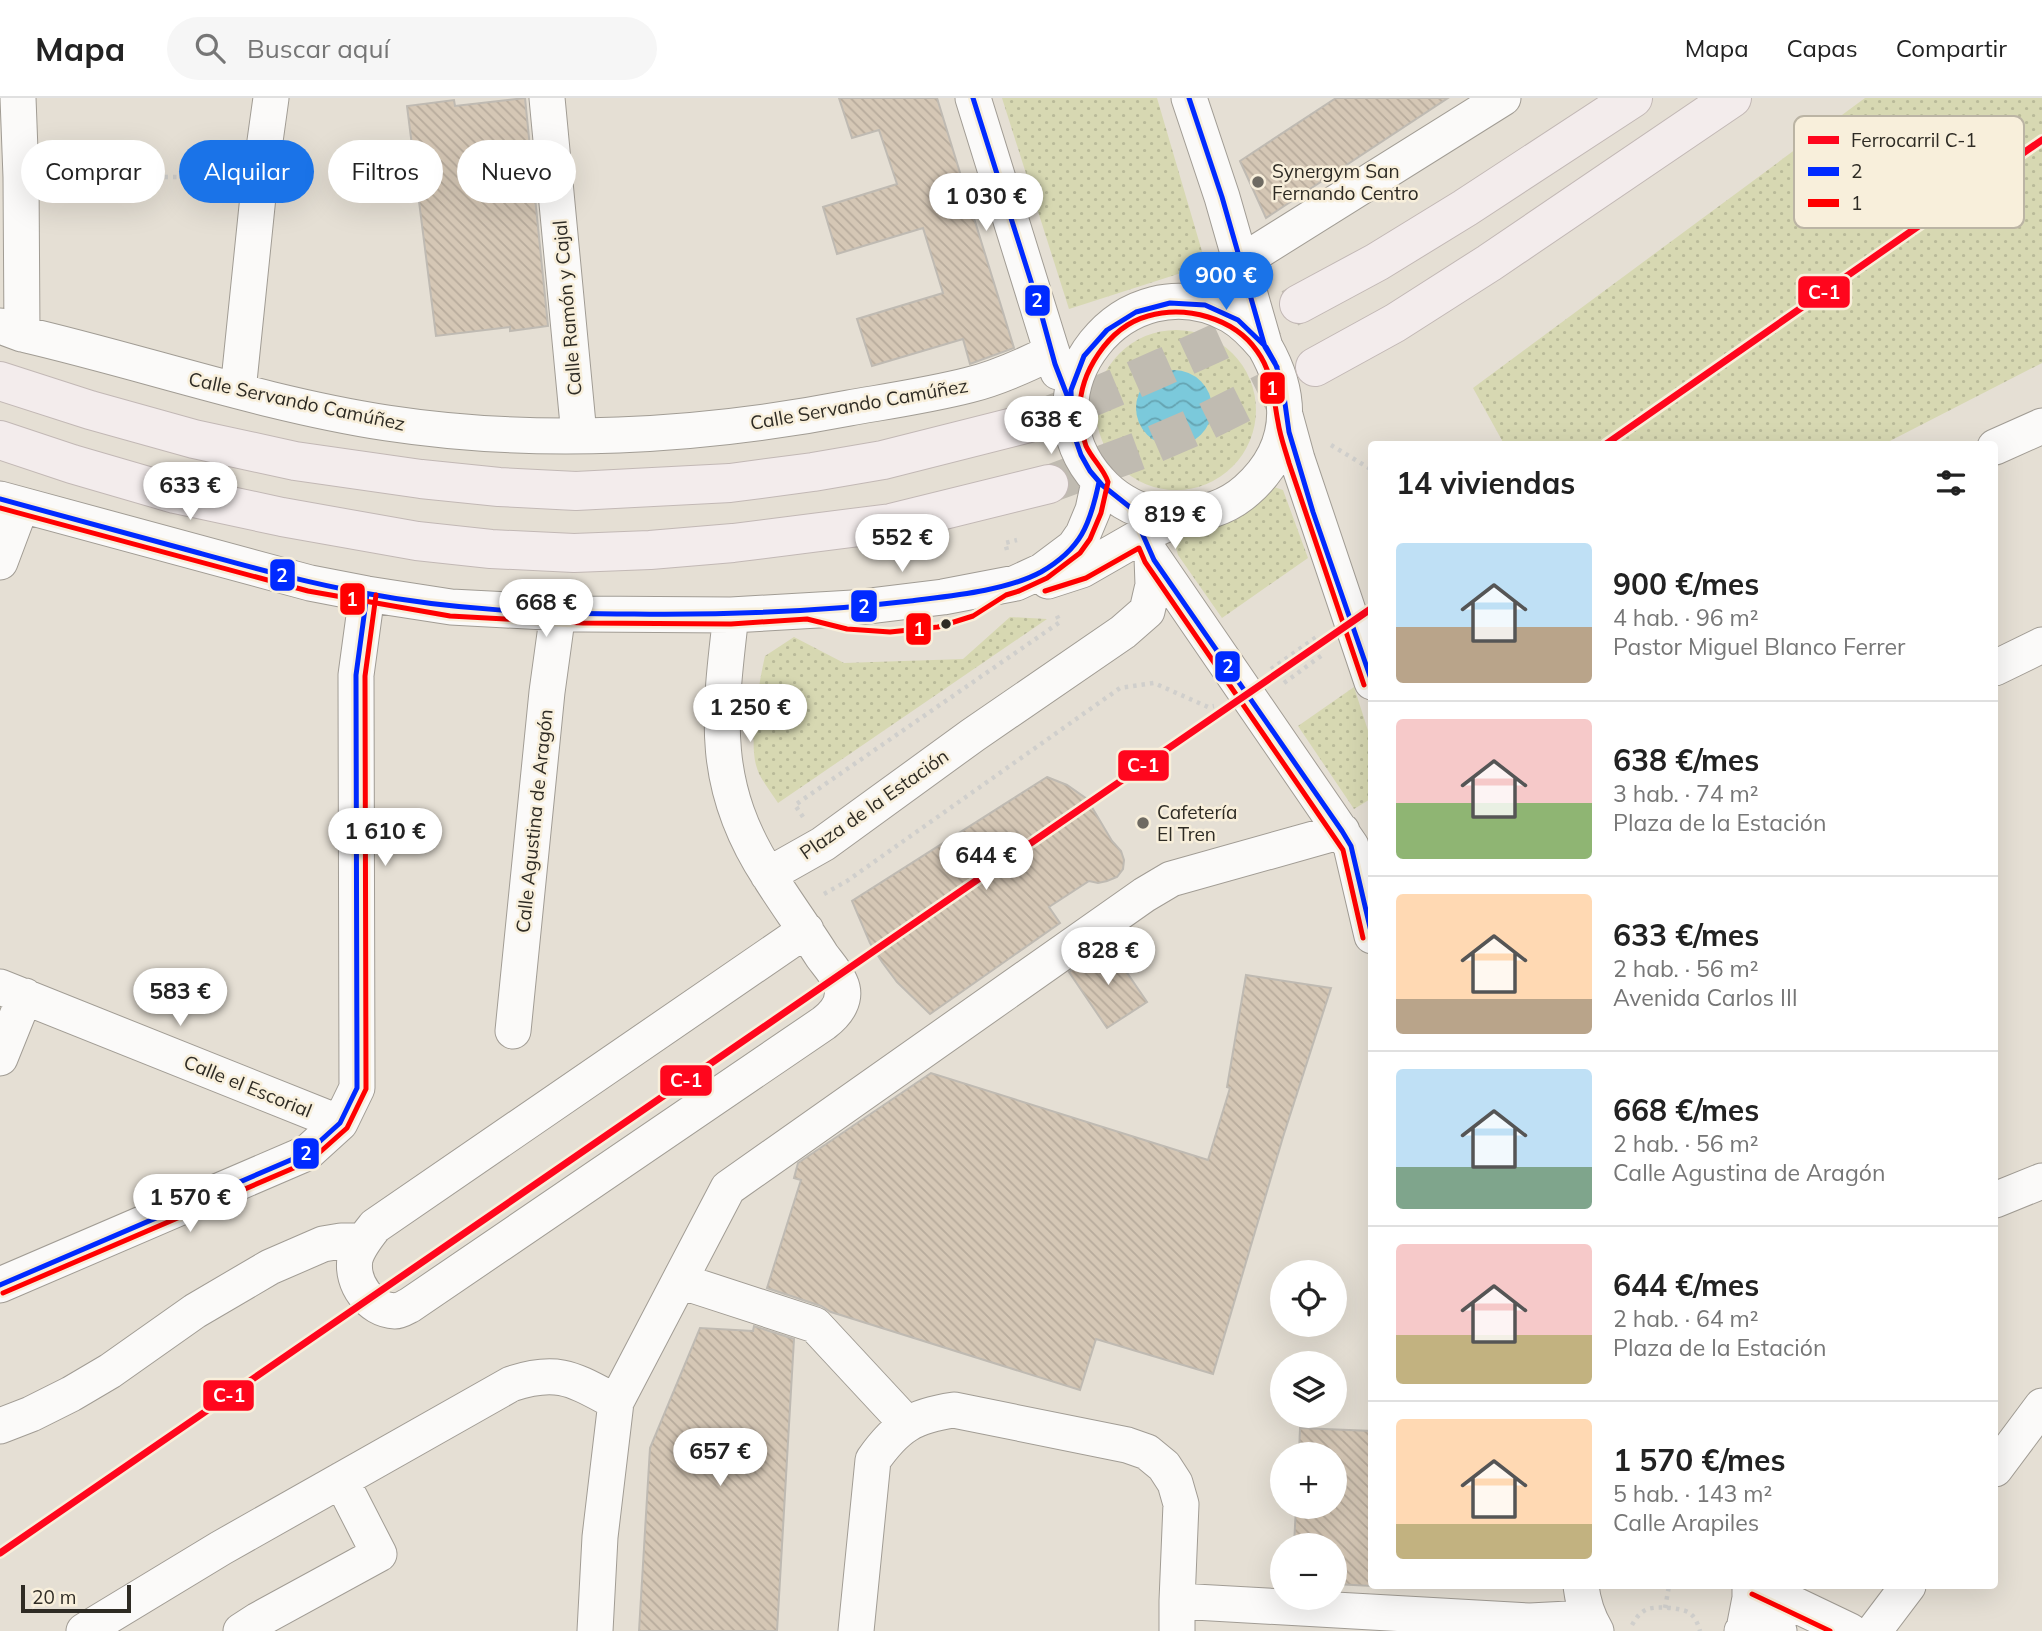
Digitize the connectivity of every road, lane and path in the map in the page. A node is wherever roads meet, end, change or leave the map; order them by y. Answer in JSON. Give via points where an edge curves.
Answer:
{"nodes":[{"id":1,"x":18,"y":98,"type":"edge"},
{"id":2,"x":271,"y":98,"type":"edge"},
{"id":3,"x":547,"y":98,"type":"edge"},
{"id":4,"x":973,"y":98,"type":"edge"},
{"id":5,"x":1189,"y":98,"type":"edge"},
{"id":6,"x":1503,"y":98,"type":"edge"},
{"id":7,"x":1633,"y":98,"type":"edge"},
{"id":8,"x":1732,"y":98,"type":"edge"},
{"id":9,"x":265,"y":140,"type":"edge"},
{"id":10,"x":21,"y":177,"type":"joint"},
{"id":11,"x":257,"y":203,"type":"edge"},
{"id":12,"x":1241,"y":262,"type":"junction"},
{"id":13,"x":1299,"y":304,"type":"tunnel mouth"},
{"id":14,"x":11,"y":330,"type":"edge"},
{"id":15,"x":1265,"y":347,"type":"junction"},
{"id":16,"x":1052,"y":352,"type":"junction"},
{"id":17,"x":1315,"y":367,"type":"tunnel mouth"},
{"id":18,"x":0,"y":382,"type":"edge"},
{"id":19,"x":238,"y":391,"type":"junction"},
{"id":20,"x":1070,"y":403,"type":"junction"},
{"id":21,"x":1285,"y":415,"type":"junction"},
{"id":22,"x":1029,"y":423,"type":"tunnel mouth"},
{"id":23,"x":2042,"y":426,"type":"edge"},
{"id":24,"x":579,"y":435,"type":"junction"},
{"id":25,"x":0,"y":440,"type":"edge"},
{"id":26,"x":1998,"y":446,"type":"edge"},
{"id":27,"x":1099,"y":482,"type":"junction"},
{"id":28,"x":1049,"y":484,"type":"tunnel mouth"},
{"id":29,"x":11,"y":502,"type":"edge"},
{"id":30,"x":1141,"y":532,"type":"junction"},
{"id":31,"x":1017,"y":540,"type":"dead end"},
{"id":32,"x":0,"y":562,"type":"edge"},
{"id":33,"x":1009,"y":585,"type":"junction"},
{"id":34,"x":367,"y":594,"type":"junction"},
{"id":35,"x":558,"y":612,"type":"junction"},
{"id":36,"x":731,"y":615,"type":"junction"},
{"id":37,"x":1356,"y":638,"type":"junction"},
{"id":38,"x":2042,"y":645,"type":"edge"},
{"id":39,"x":1998,"y":667,"type":"edge"},
{"id":40,"x":1368,"y":671,"type":"edge"},
{"id":41,"x":1255,"y":704,"type":"junction"},
{"id":42,"x":1355,"y":838,"type":"edge"},
{"id":43,"x":823,"y":844,"type":"junction"},
{"id":44,"x":768,"y":875,"type":"junction"},
{"id":45,"x":847,"y":881,"type":"dead end"},
{"id":46,"x":1368,"y":913,"type":"edge"},
{"id":47,"x":806,"y":930,"type":"junction"},
{"id":48,"x":12,"y":991,"type":"edge"},
{"id":49,"x":513,"y":1031,"type":"dead end"},
{"id":50,"x":0,"y":1058,"type":"edge"},
{"id":51,"x":340,"y":1123,"type":"junction"},
{"id":52,"x":2042,"y":1181,"type":"edge"},
{"id":53,"x":1998,"y":1199,"type":"edge"},
{"id":54,"x":363,"y":1241,"type":"junction"},
{"id":55,"x":680,"y":1280,"type":"junction"},
{"id":56,"x":0,"y":1285,"type":"edge"},
{"id":57,"x":616,"y":1402,"type":"junction"},
{"id":58,"x":2042,"y":1406,"type":"edge"},
{"id":59,"x":906,"y":1424,"type":"junction"},
{"id":60,"x":0,"y":1426,"type":"edge"},
{"id":61,"x":1998,"y":1465,"type":"edge"},
{"id":62,"x":341,"y":1480,"type":"junction"},
{"id":63,"x":1668,"y":1589,"type":"edge"},
{"id":64,"x":1752,"y":1589,"type":"edge"},
{"id":65,"x":1754,"y":1589,"type":"edge"},
{"id":66,"x":1759,"y":1589,"type":"edge"},
{"id":67,"x":1906,"y":1589,"type":"edge"},
{"id":68,"x":1665,"y":1608,"type":"junction"},
{"id":69,"x":1177,"y":1616,"type":"edge"},
{"id":70,"x":1586,"y":1616,"type":"edge"},
{"id":71,"x":84,"y":1631,"type":"edge"},
{"id":72,"x":241,"y":1631,"type":"edge"},
{"id":73,"x":595,"y":1631,"type":"edge"},
{"id":74,"x":856,"y":1631,"type":"edge"},
{"id":75,"x":1632,"y":1631,"type":"edge"},
{"id":76,"x":1700,"y":1631,"type":"edge"},
{"id":77,"x":1742,"y":1631,"type":"edge"},
{"id":78,"x":1779,"y":1631,"type":"edge"},
{"id":79,"x":1850,"y":1631,"type":"edge"},
{"id":80,"x":1874,"y":1631,"type":"edge"}],
"edges":[{"from":1,"to":10,"type":"street"},
{"from":2,"to":9,"type":"street"},
{"from":3,"to":24,"type":"street","name":"Calle Ramón y Cajal"},
{"from":4,"to":16,"type":"street"},
{"from":5,"to":12,"type":"street"},
{"from":6,"to":12,"type":"street"},
{"from":7,"to":13,"type":"highway","via":[[1454,215]]},
{"from":8,"to":17,"type":"highway","via":[[1489,263]]},
{"from":10,"to":14,"type":"street"},
{"from":11,"to":19,"type":"street"},
{"from":12,"to":15,"type":"street"},
{"from":14,"to":19,"type":"street","name":"Calle Servando Camúñez"},
{"from":15,"to":20,"type":"street","via":[[1250,329],[1208,306],[1184,302],[1137,310],[1098,338],[1074,380]]},
{"from":15,"to":21,"type":"street","via":[[1277,368]]},
{"from":16,"to":20,"type":"street"},
{"from":16,"to":24,"type":"street","name":"Calle Servando Camúñez","via":[[969,385],[803,417],[705,430]]},
{"from":18,"to":22,"type":"highway","via":[[194,439],[295,461],[421,479],[576,491],[730,483],[813,472],[883,460]]},
{"from":19,"to":24,"type":"street","name":"Calle Servando Camúñez","via":[[446,431]]},
{"from":20,"to":27,"type":"street","via":[[1078,450]]},
{"from":21,"to":30,"type":"street","via":[[1272,461],[1239,497],[1219,508],[1184,516],[1147,512]]},
{"from":21,"to":37,"type":"street"},
{"from":23,"to":26,"type":"street"},
{"from":25,"to":28,"type":"highway","via":[[175,494],[295,520],[417,541],[574,553],[733,543],[891,523]]},
{"from":27,"to":30,"type":"street"},
{"from":27,"to":33,"type":"street","via":[[1093,510],[1074,547],[1042,571]]},
{"from":29,"to":32,"type":"street"},
{"from":29,"to":34,"type":"street","via":[[310,583]]},
{"from":30,"to":33,"type":"street","via":[[1082,570],[1034,585]]},
{"from":30,"to":41,"type":"street"},
{"from":30,"to":43,"type":"street","name":"Plaza de la Estación","via":[[1153,585],[1147,611]]},
{"from":31,"to":33,"type":"path","via":[[1005,543]]},
{"from":33,"to":36,"type":"street","via":[[971,608],[890,623],[848,620],[808,610]]},
{"from":33,"to":43,"type":"path","via":[[1023,608],[1053,609],[1059,622],[795,805]]},
{"from":34,"to":35,"type":"street","via":[[451,607]]},
{"from":34,"to":51,"type":"street","via":[[356,676],[357,1088]]},
{"from":35,"to":36,"type":"street"},
{"from":35,"to":49,"type":"street","name":"Calle Agustina de Aragón"},
{"from":36,"to":44,"type":"street","via":[[723,681],[722,751],[742,829]]},
{"from":37,"to":40,"type":"street"},
{"from":37,"to":41,"type":"path","via":[[1335,645]]},
{"from":38,"to":39,"type":"street"},
{"from":41,"to":42,"type":"street"},
{"from":42,"to":46,"type":"street"},
{"from":42,"to":55,"type":"street","via":[[1171,879],[1144,894],[728,1188]]},
{"from":43,"to":44,"type":"street","name":"Plaza de la Estación"},
{"from":43,"to":45,"type":"path"},
{"from":44,"to":47,"type":"street"},
{"from":47,"to":54,"type":"street","via":[[375,1226]]},
{"from":47,"to":54,"type":"street","via":[[843,991],[839,1008],[824,1023],[411,1306],[396,1311],[382,1308],[360,1288],[355,1258]]},
{"from":48,"to":50,"type":"street"},
{"from":48,"to":51,"type":"street","name":"Calle el Escorial"},
{"from":51,"to":56,"type":"street","via":[[307,1153]]},
{"from":52,"to":53,"type":"street"},
{"from":54,"to":60,"type":"street","via":[[323,1244],[270,1268],[195,1311],[71,1394]]},
{"from":55,"to":57,"type":"street"},
{"from":55,"to":59,"type":"street","via":[[815,1325]]},
{"from":57,"to":62,"type":"street","via":[[576,1381],[532,1377],[511,1384]]},
{"from":57,"to":73,"type":"street","via":[[600,1536]]},
{"from":58,"to":61,"type":"street"},
{"from":59,"to":69,"type":"street","via":[[954,1410],[1147,1452],[1164,1466],[1181,1504]]},
{"from":59,"to":74,"type":"street","via":[[873,1460]]},
{"from":62,"to":71,"type":"street"},
{"from":62,"to":72,"type":"street","via":[[379,1554]]},
{"from":63,"to":68,"type":"path"},
{"from":64,"to":77,"type":"street"},
{"from":65,"to":78,"type":"street"},
{"from":66,"to":79,"type":"street"},
{"from":67,"to":80,"type":"street"},
{"from":68,"to":75,"type":"path","via":[[1639,1615]]},
{"from":68,"to":76,"type":"path","via":[[1688,1612]]},
{"from":69,"to":70,"type":"street","via":[[1530,1621]]}]}
